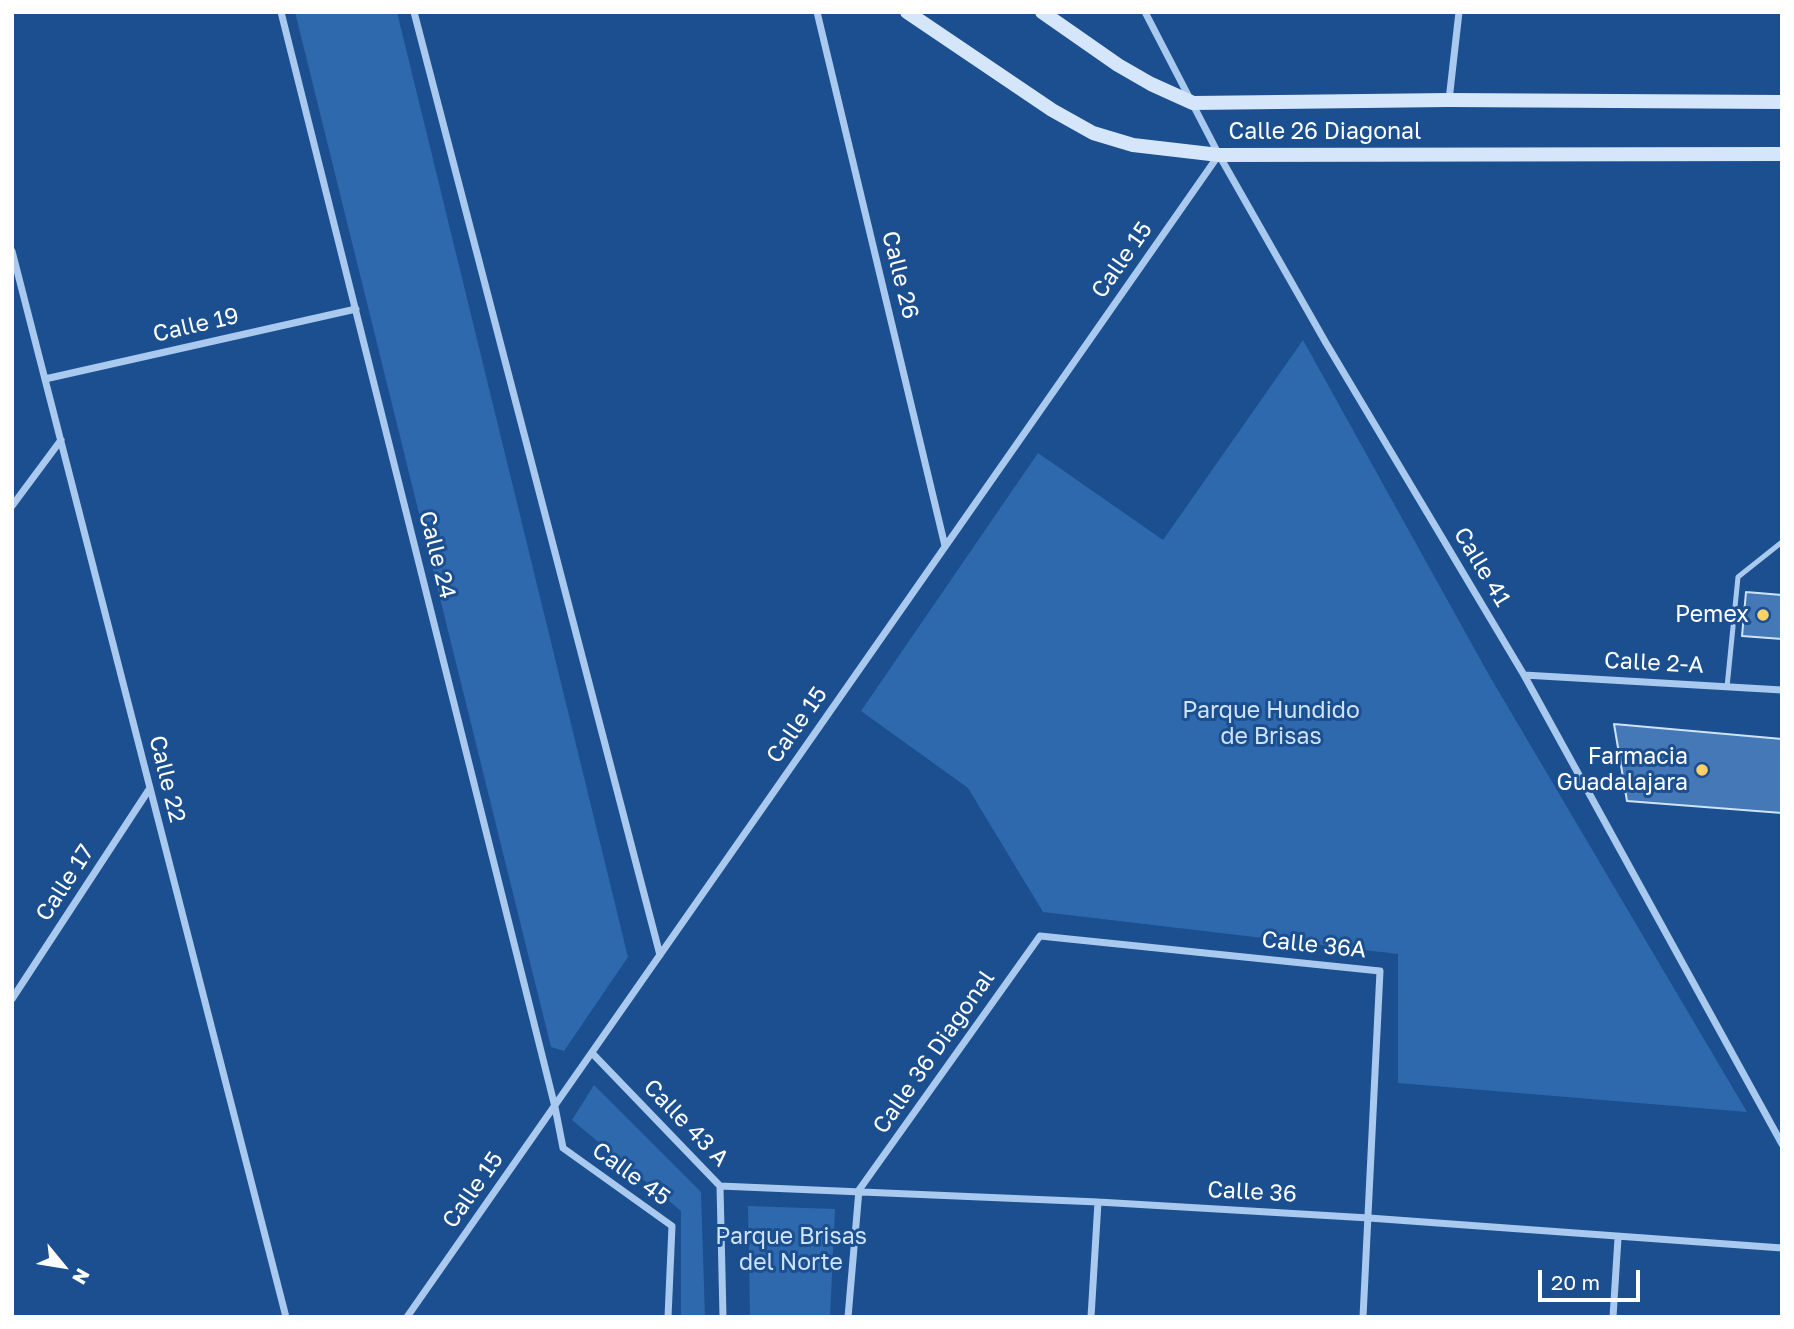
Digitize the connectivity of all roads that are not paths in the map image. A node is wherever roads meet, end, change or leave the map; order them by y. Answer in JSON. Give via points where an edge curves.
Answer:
{"nodes":[{"id":1,"x":281,"y":12,"type":"edge"},
{"id":2,"x":414,"y":12,"type":"edge"},
{"id":3,"x":817,"y":12,"type":"edge"},
{"id":4,"x":906,"y":12,"type":"edge"},
{"id":5,"x":1042,"y":12,"type":"edge"},
{"id":6,"x":1144,"y":12,"type":"edge"},
{"id":7,"x":1459,"y":12,"type":"edge"},
{"id":8,"x":1449,"y":100,"type":"junction"},
{"id":9,"x":1782,"y":102,"type":"edge"},
{"id":10,"x":1193,"y":103,"type":"junction"},
{"id":11,"x":1782,"y":154,"type":"edge"},
{"id":12,"x":1219,"y":155,"type":"junction"},
{"id":13,"x":12,"y":251,"type":"edge"},
{"id":14,"x":356,"y":309,"type":"junction"},
{"id":15,"x":45,"y":379,"type":"junction"},
{"id":16,"x":61,"y":440,"type":"junction"},
{"id":17,"x":12,"y":506,"type":"edge"},
{"id":18,"x":1782,"y":542,"type":"edge"},
{"id":19,"x":945,"y":546,"type":"junction"},
{"id":20,"x":1524,"y":675,"type":"junction"},
{"id":21,"x":1727,"y":687,"type":"junction"},
{"id":22,"x":1782,"y":690,"type":"edge"},
{"id":23,"x":150,"y":789,"type":"junction"},
{"id":24,"x":1040,"y":936,"type":"joint"},
{"id":25,"x":660,"y":955,"type":"junction"},
{"id":26,"x":12,"y":999,"type":"edge"},
{"id":27,"x":592,"y":1053,"type":"junction"},
{"id":28,"x":555,"y":1107,"type":"junction"},
{"id":29,"x":1782,"y":1144,"type":"edge"},
{"id":30,"x":720,"y":1185,"type":"junction"},
{"id":31,"x":859,"y":1190,"type":"junction"},
{"id":32,"x":1098,"y":1202,"type":"junction"},
{"id":33,"x":1369,"y":1218,"type":"junction"},
{"id":34,"x":1618,"y":1238,"type":"junction"},
{"id":35,"x":1782,"y":1248,"type":"edge"},
{"id":36,"x":286,"y":1317,"type":"edge"},
{"id":37,"x":407,"y":1317,"type":"edge"},
{"id":38,"x":668,"y":1317,"type":"edge"},
{"id":39,"x":723,"y":1317,"type":"edge"},
{"id":40,"x":848,"y":1317,"type":"edge"},
{"id":41,"x":1091,"y":1317,"type":"edge"},
{"id":42,"x":1363,"y":1317,"type":"edge"},
{"id":43,"x":1614,"y":1317,"type":"edge"}],
"edges":[{"from":1,"to":14,"type":"street","name":"Calle 24"},
{"from":2,"to":25,"type":"street"},
{"from":3,"to":19,"type":"street","name":"Calle 26"},
{"from":4,"to":12,"type":"street","name":"Calle 26 Diagonal","via":[[1093,133],[1133,145]]},
{"from":5,"to":10,"type":"street","name":"Calle 26 Diagonal","via":[[1118,65]]},
{"from":6,"to":10,"type":"street","name":"Calle 41"},
{"from":7,"to":8,"type":"street"},
{"from":8,"to":9,"type":"street","name":"Calle 26 Diagonal"},
{"from":8,"to":10,"type":"street","name":"Calle 26 Diagonal"},
{"from":10,"to":12,"type":"street","name":"Calle 41"},
{"from":11,"to":12,"type":"street","name":"Calle 26 Diagonal"},
{"from":12,"to":19,"type":"street","name":"Calle 15"},
{"from":12,"to":20,"type":"street","name":"Calle 41"},
{"from":13,"to":15,"type":"street","name":"Calle 22"},
{"from":14,"to":15,"type":"street","name":"Calle 19"},
{"from":14,"to":28,"type":"street","name":"Calle 24"},
{"from":15,"to":16,"type":"street","name":"Calle 22"},
{"from":16,"to":17,"type":"street"},
{"from":16,"to":23,"type":"street","name":"Calle 22"},
{"from":18,"to":21,"type":"lane","via":[[1738,577]]},
{"from":19,"to":25,"type":"street","name":"Calle 15"},
{"from":20,"to":21,"type":"street","name":"Calle 2-A"},
{"from":20,"to":29,"type":"street","name":"Calle 41"},
{"from":21,"to":22,"type":"street","name":"Calle 2-A"},
{"from":23,"to":26,"type":"street","name":"Calle 17"},
{"from":23,"to":36,"type":"street","name":"Calle 22"},
{"from":24,"to":31,"type":"street","name":"Calle 36 Diagonal"},
{"from":24,"to":33,"type":"street","name":"Calle 36A","via":[[1380,971]]},
{"from":25,"to":27,"type":"street","name":"Calle 15"},
{"from":27,"to":28,"type":"street","name":"Calle 15"},
{"from":27,"to":30,"type":"street","name":"Calle 43 A"},
{"from":28,"to":37,"type":"street","name":"Calle 15"},
{"from":28,"to":38,"type":"street","name":"Calle 45","via":[[563,1148],[672,1226]]},
{"from":30,"to":31,"type":"street","name":"Calle 36"},
{"from":30,"to":39,"type":"street","name":"Calle 43 A"},
{"from":31,"to":32,"type":"street","name":"Calle 36"},
{"from":31,"to":40,"type":"street"},
{"from":32,"to":33,"type":"street","name":"Calle 36"},
{"from":32,"to":41,"type":"street"},
{"from":33,"to":34,"type":"street","name":"Calle 36"},
{"from":33,"to":42,"type":"street"},
{"from":34,"to":35,"type":"street","name":"Calle 36"},
{"from":34,"to":43,"type":"street"}]}
